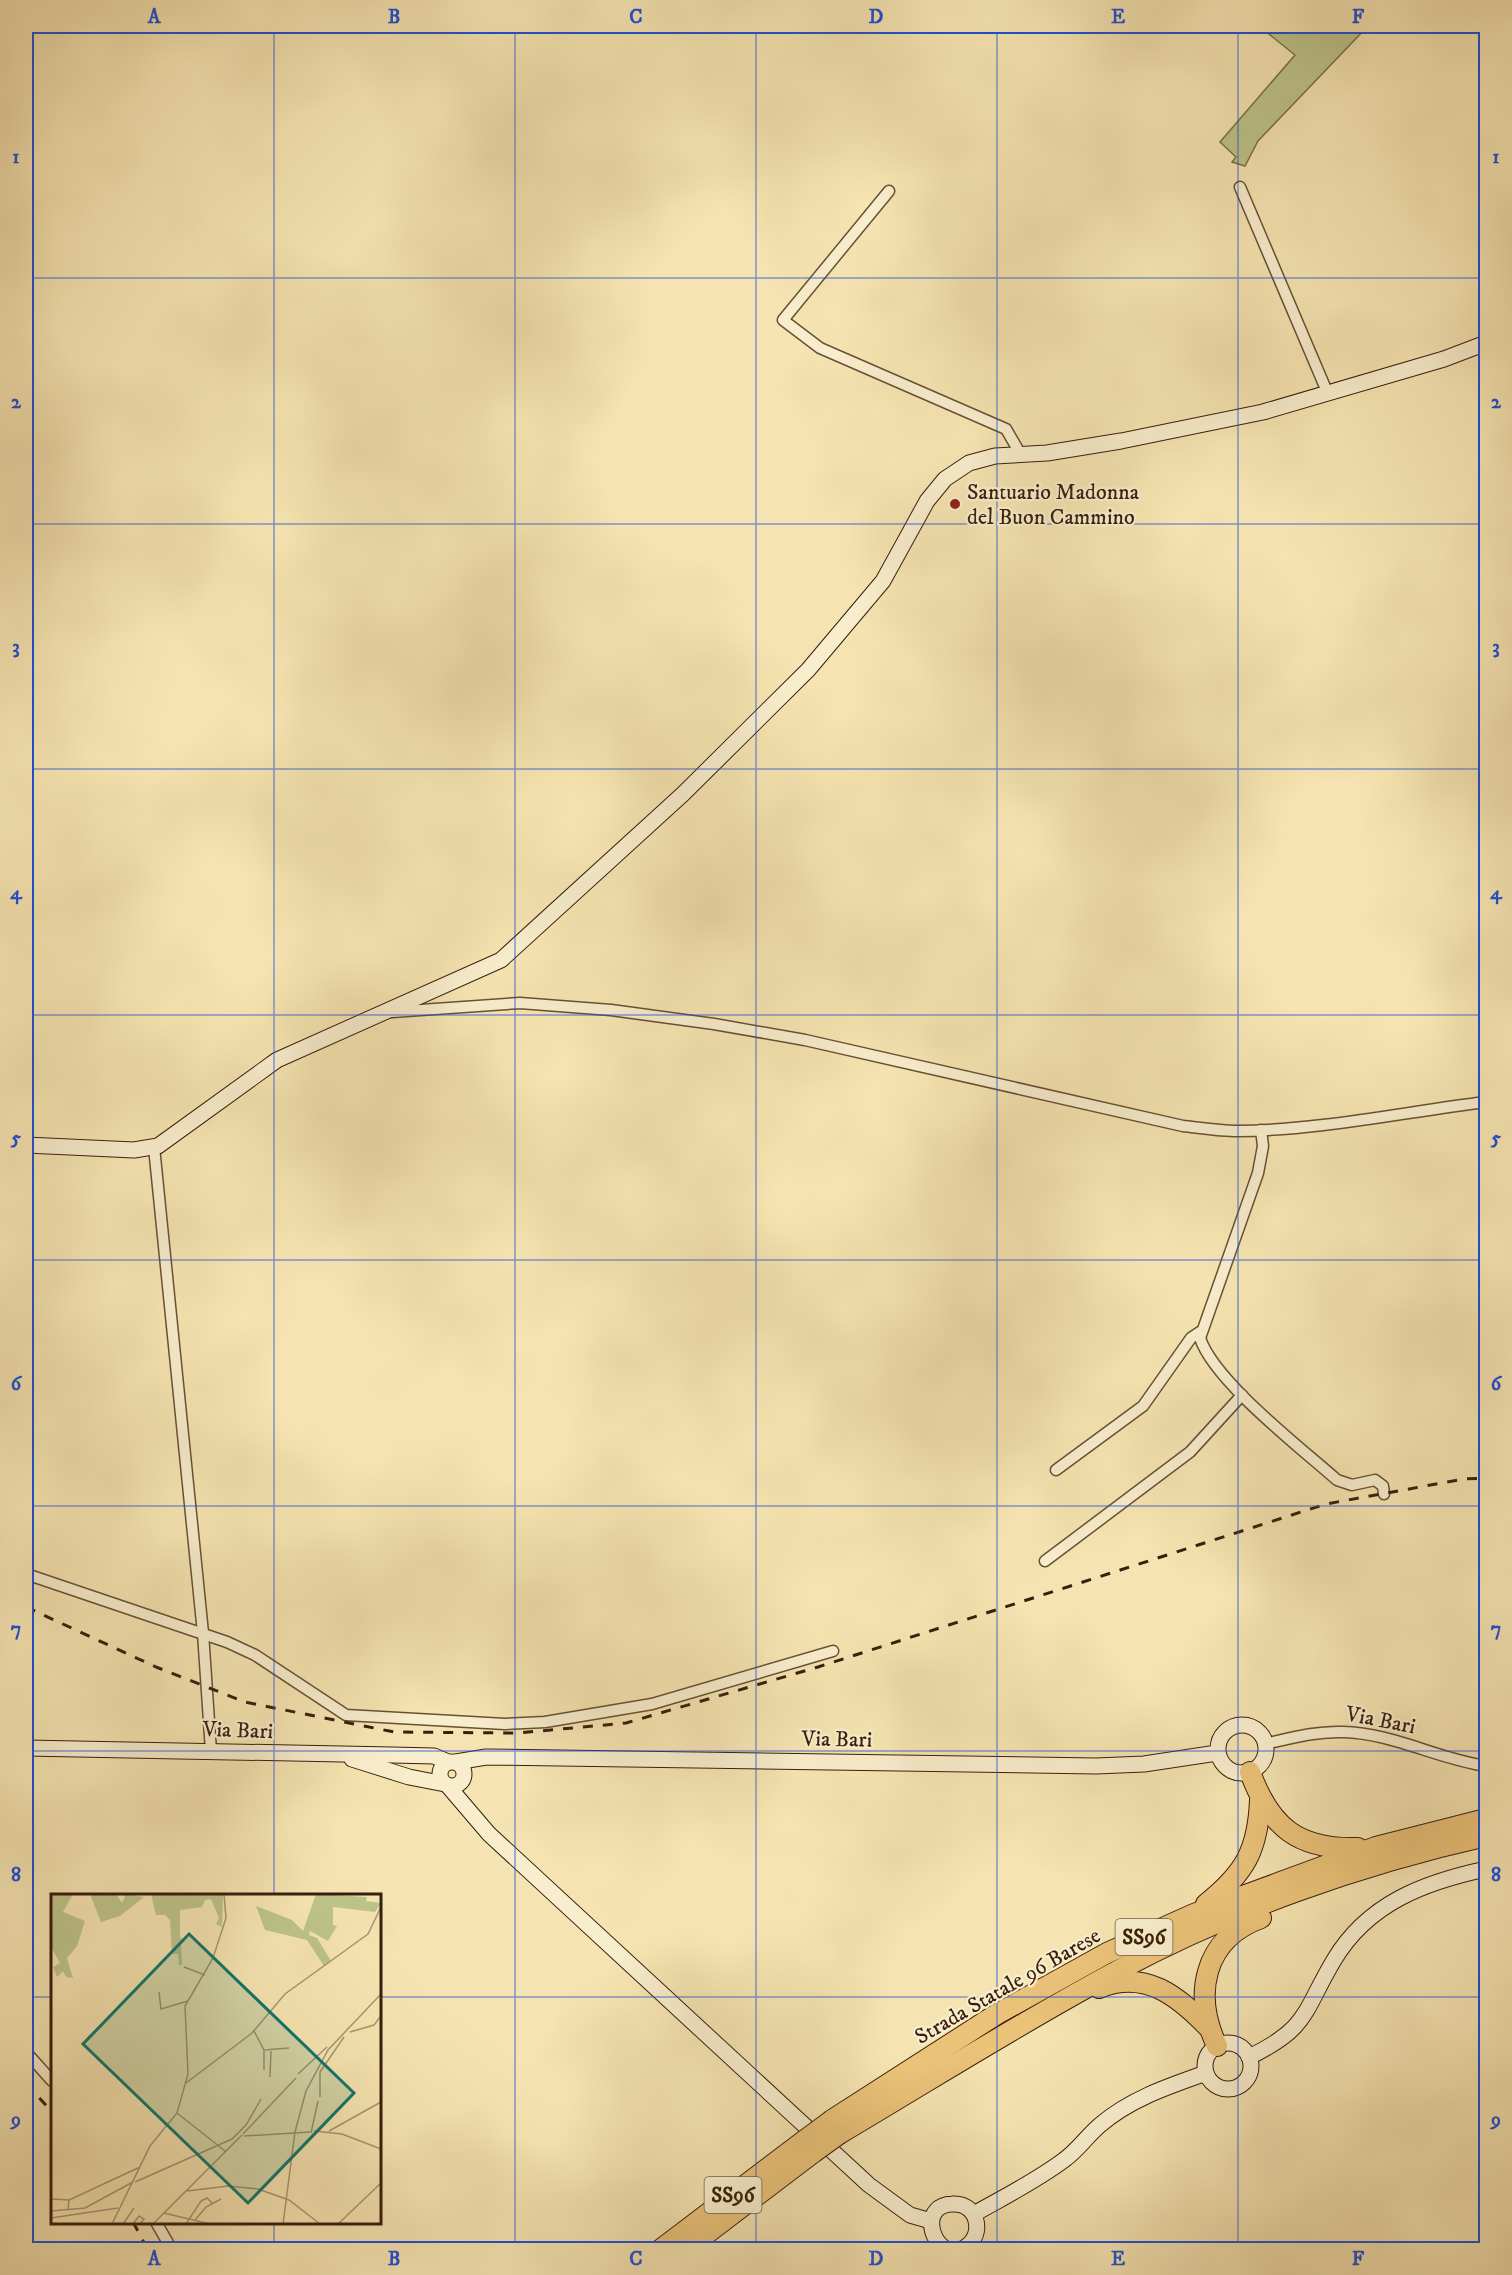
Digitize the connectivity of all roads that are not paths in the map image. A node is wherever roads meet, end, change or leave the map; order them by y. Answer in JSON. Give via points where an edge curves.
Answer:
{"nodes":[{"id":1,"x":1240,"y":188,"type":"dead end"},
{"id":2,"x":889,"y":191,"type":"dead end"},
{"id":3,"x":1486,"y":343,"type":"edge"},
{"id":4,"x":1328,"y":394,"type":"junction"},
{"id":5,"x":1021,"y":455,"type":"junction"},
{"id":6,"x":388,"y":1012,"type":"junction"},
{"id":7,"x":1486,"y":1102,"type":"edge"},
{"id":8,"x":1261,"y":1130,"type":"junction"},
{"id":9,"x":26,"y":1145,"type":"edge"},
{"id":10,"x":154,"y":1147,"type":"junction"},
{"id":11,"x":1200,"y":1332,"type":"junction"},
{"id":12,"x":1242,"y":1395,"type":"junction"},
{"id":13,"x":1056,"y":1470,"type":"dead end"},
{"id":14,"x":1384,"y":1494,"type":"dead end"},
{"id":15,"x":1045,"y":1561,"type":"dead end"},
{"id":16,"x":26,"y":1575,"type":"edge"},
{"id":17,"x":202,"y":1633,"type":"junction"},
{"id":18,"x":833,"y":1651,"type":"dead end"},
{"id":19,"x":1265,"y":1744,"type":"junction"},
{"id":20,"x":26,"y":1748,"type":"edge"},
{"id":21,"x":211,"y":1751,"type":"junction"},
{"id":22,"x":1217,"y":1752,"type":"junction"},
{"id":23,"x":340,"y":1755,"type":"junction"},
{"id":24,"x":496,"y":1758,"type":"junction"},
{"id":25,"x":452,"y":1762,"type":"junction"},
{"id":26,"x":1486,"y":1766,"type":"edge"},
{"id":27,"x":1250,"y":1772,"type":"junction"},
{"id":28,"x":455,"y":1782,"type":"junction"},
{"id":29,"x":1260,"y":1800,"type":"junction"},
{"id":30,"x":1486,"y":1819,"type":"edge"},
{"id":31,"x":1486,"y":1836,"type":"edge"},
{"id":32,"x":1377,"y":1856,"type":"junction"},
{"id":33,"x":1486,"y":1869,"type":"edge"},
{"id":34,"x":1194,"y":1914,"type":"junction"},
{"id":35,"x":1058,"y":2004,"type":"junction"},
{"id":36,"x":1208,"y":2027,"type":"junction"},
{"id":37,"x":1217,"y":2046,"type":"junction"},
{"id":38,"x":26,"y":2052,"type":"edge"},
{"id":39,"x":1249,"y":2057,"type":"junction"},
{"id":40,"x":1206,"y":2073,"type":"junction"},
{"id":41,"x":51,"y":2080,"type":"edge"},
{"id":42,"x":836,"y":2127,"type":"junction"},
{"id":43,"x":810,"y":2146,"type":"junction"},
{"id":44,"x":974,"y":2214,"type":"junction"},
{"id":45,"x":931,"y":2221,"type":"junction"},
{"id":46,"x":157,"y":2224,"type":"edge"},
{"id":47,"x":959,"y":2249,"type":"edge"},
{"id":48,"x":172,"y":2250,"type":"edge"},
{"id":49,"x":660,"y":2250,"type":"edge"},
{"id":50,"x":685,"y":2250,"type":"edge"}],
"edges":[{"from":1,"to":4,"type":"street"},
{"from":2,"to":5,"type":"street","via":[[783,320],[820,348],[1006,429]]},
{"from":3,"to":4,"type":"main road"},
{"from":4,"to":5,"type":"main road","via":[[1263,412],[1121,441]]},
{"from":5,"to":6,"type":"main road","via":[[969,463],[945,479],[927,501],[883,581],[808,670],[683,794],[501,960]]},
{"from":6,"to":8,"type":"street","via":[[520,1003],[611,1010],[805,1040],[1183,1126]]},
{"from":6,"to":10,"type":"main road","via":[[277,1060]]},
{"from":7,"to":8,"type":"street"},
{"from":8,"to":11,"type":"street","via":[[1263,1146],[1258,1173]]},
{"from":9,"to":10,"type":"main road","via":[[134,1150]]},
{"from":10,"to":17,"type":"street"},
{"from":11,"to":12,"type":"street","via":[[1208,1354]]},
{"from":11,"to":13,"type":"street","via":[[1191,1338],[1143,1406]]},
{"from":12,"to":14,"type":"street","via":[[1336,1480],[1352,1485],[1375,1480],[1380,1482]]},
{"from":12,"to":15,"type":"street","via":[[1191,1452]]},
{"from":16,"to":17,"type":"street"},
{"from":17,"to":18,"type":"street","via":[[255,1654],[346,1715],[428,1722],[545,1722],[652,1704]]},
{"from":17,"to":21,"type":"street"},
{"from":19,"to":22,"type":"main road","via":[[1252,1727],[1237,1725],[1224,1732]]},
{"from":19,"to":26,"type":"street","name":"Via Bari","via":[[1317,1733],[1344,1732],[1387,1739]]},
{"from":19,"to":27,"type":"main road","via":[[1261,1764]]},
{"from":20,"to":21,"type":"main road","name":"Via Bari"},
{"from":21,"to":23,"type":"main road","name":"Via Bari"},
{"from":22,"to":24,"type":"main road","name":"Via Bari","via":[[1144,1764],[1096,1766]]},
{"from":22,"to":27,"type":"main road","via":[[1229,1770]]},
{"from":23,"to":25,"type":"main road","name":"Via Bari","via":[[434,1756]]},
{"from":23,"to":28,"type":"main road","via":[[409,1777]]},
{"from":24,"to":25,"type":"main road","name":"Via Bari"},
{"from":24,"to":28,"type":"main road"},
{"from":25,"to":28,"type":"main road","via":[[464,1770]]},
{"from":25,"to":28,"type":"main road","via":[[440,1770],[440,1778]]},
{"from":27,"to":29,"type":"highway"},
{"from":28,"to":45,"type":"main road","via":[[474,1818],[869,2185],[910,2215]]},
{"from":29,"to":32,"type":"highway","via":[[1285,1829],[1310,1844]]},
{"from":29,"to":34,"type":"highway","via":[[1251,1854],[1226,1888]]},
{"from":30,"to":32,"type":"highway","name":"Strada Statale 96 Barese","number":"SS96"},
{"from":31,"to":32,"type":"highway","name":"Strada Statale 96 Barese","number":"SS96"},
{"from":32,"to":34,"type":"highway","name":"Strada Statale 96 Barese","number":"SS96"},
{"from":32,"to":35,"type":"highway","name":"Strada Statale 96 Barese","number":"SS96","via":[[1200,1930]]},
{"from":32,"to":36,"type":"highway","via":[[1320,1896],[1237,1930],[1215,1955],[1208,1970],[1204,2001]]},
{"from":33,"to":39,"type":"main road","via":[[1426,1884],[1397,1898],[1373,1916],[1334,1959],[1295,2029]]},
{"from":34,"to":42,"type":"highway","name":"Strada Statale 96 Barese","number":"SS96","via":[[1046,1985]]},
{"from":35,"to":36,"type":"highway","via":[[1105,1985],[1140,1983],[1173,1994]]},
{"from":35,"to":42,"type":"highway","name":"Strada Statale 96 Barese","number":"SS96"},
{"from":36,"to":37,"type":"highway"},
{"from":37,"to":39,"type":"main road","via":[[1239,2046]]},
{"from":37,"to":40,"type":"main road","via":[[1206,2060]]},
{"from":38,"to":41,"type":"street"},
{"from":39,"to":40,"type":"main road","via":[[1249,2077],[1233,2089],[1214,2084]]},
{"from":40,"to":44,"type":"main road","via":[[1122,2109],[1041,2177]]},
{"from":42,"to":43,"type":"highway","name":"Strada Statale 96 Barese","number":"SS96","bridge":true},
{"from":43,"to":49,"type":"highway","name":"Strada Statale 96 Barese","number":"SS96"},
{"from":43,"to":50,"type":"highway","name":"Strada Statale 96 Barese","number":"SS96"},
{"from":44,"to":45,"type":"main road","via":[[954,2203],[940,2208]]},
{"from":44,"to":47,"type":"main road","via":[[978,2230],[970,2244]]},
{"from":45,"to":47,"type":"main road","via":[[936,2242]]},
{"from":46,"to":48,"type":"street"}]}
